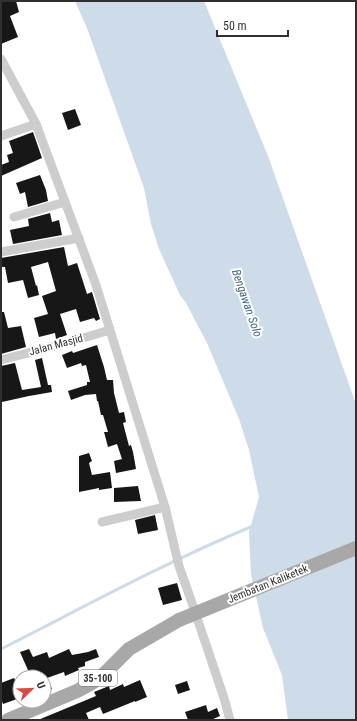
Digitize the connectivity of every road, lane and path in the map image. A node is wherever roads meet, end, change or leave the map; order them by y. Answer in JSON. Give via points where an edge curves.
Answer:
{"nodes":[{"id":1,"x":1,"y":59,"type":"edge"},
{"id":2,"x":36,"y":124,"type":"junction"},
{"id":3,"x":1,"y":136,"type":"edge"},
{"id":4,"x":65,"y":202,"type":"junction"},
{"id":5,"x":14,"y":217,"type":"dead end"},
{"id":6,"x":79,"y":238,"type":"junction"},
{"id":7,"x":1,"y":252,"type":"edge"},
{"id":8,"x":110,"y":330,"type":"junction"},
{"id":9,"x":1,"y":360,"type":"edge"},
{"id":10,"x":165,"y":507,"type":"junction"},
{"id":11,"x":102,"y":522,"type":"dead end"},
{"id":12,"x":356,"y":548,"type":"edge"},
{"id":13,"x":8,"y":720,"type":"edge"},
{"id":14,"x":230,"y":720,"type":"edge"}],
"edges":[{"from":1,"to":2,"type":"street"},
{"from":2,"to":3,"type":"street"},
{"from":2,"to":4,"type":"street"},
{"from":4,"to":5,"type":"street"},
{"from":4,"to":6,"type":"street"},
{"from":6,"to":7,"type":"street"},
{"from":6,"to":8,"type":"street"},
{"from":8,"to":9,"type":"street","name":"Jalan Masjid"},
{"from":8,"to":10,"type":"street"},
{"from":10,"to":11,"type":"street"},
{"from":10,"to":14,"type":"street","via":[[179,566]]},
{"from":12,"to":13,"type":"main road","name":"Jembatan Kaliketek","number":"35-100","bridge":true,"via":[[180,620],[129,649],[92,683]]}]}
